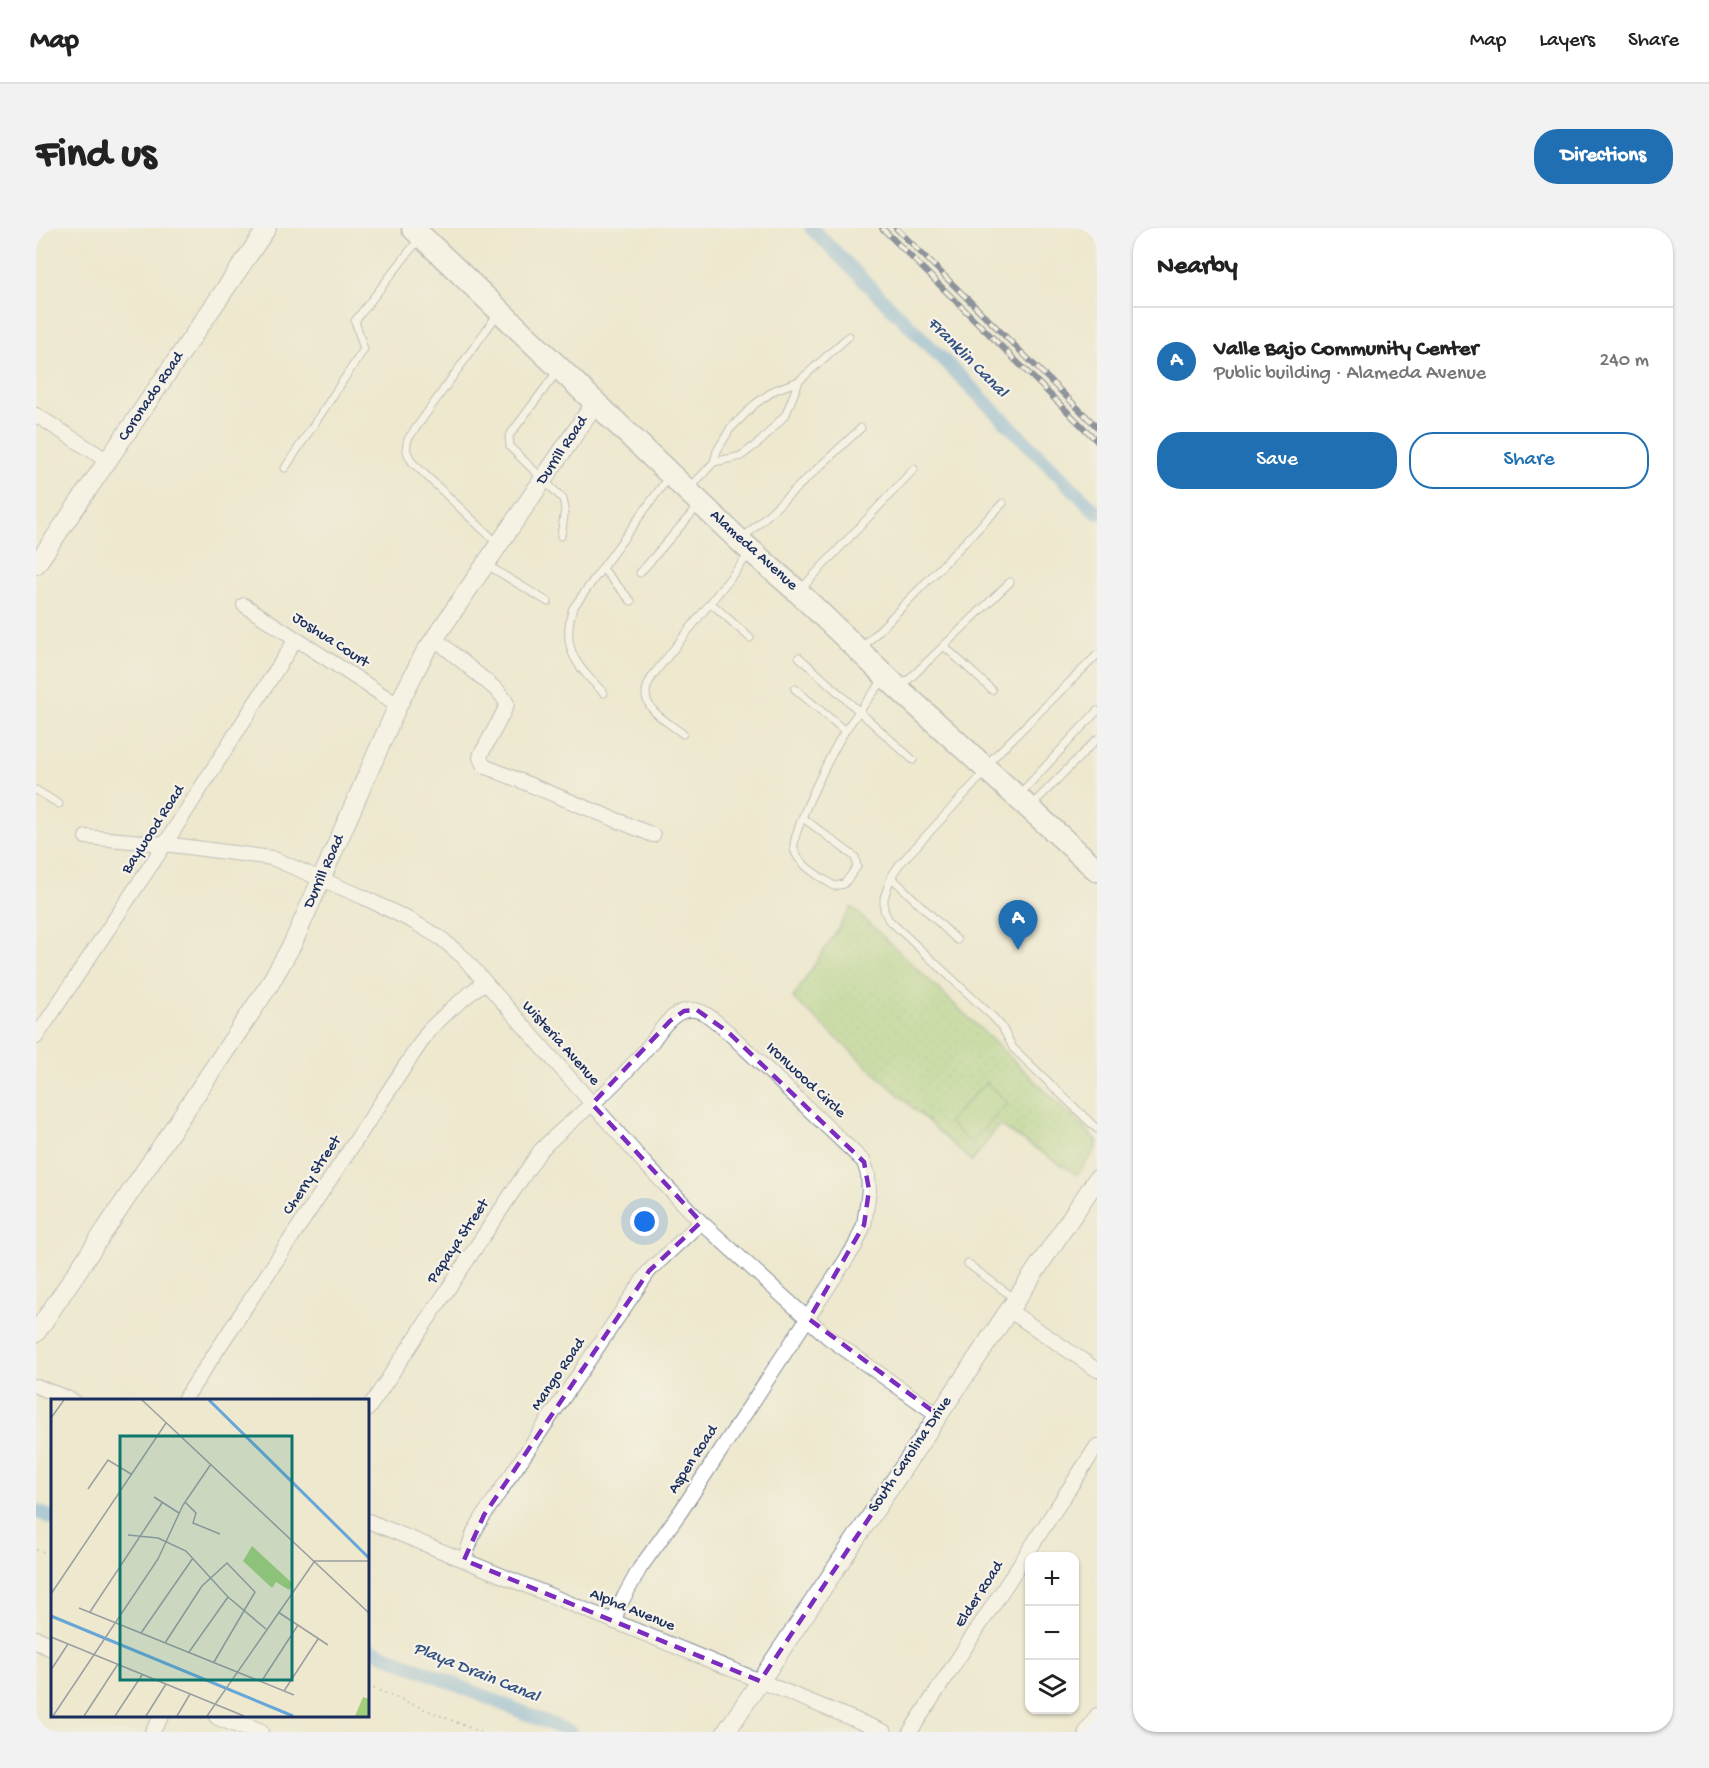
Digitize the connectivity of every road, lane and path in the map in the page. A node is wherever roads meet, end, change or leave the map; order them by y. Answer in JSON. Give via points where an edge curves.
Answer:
{"nodes":[{"id":1,"x":267,"y":228,"type":"edge"},
{"id":2,"x":421,"y":231,"type":"edge"},
{"id":3,"x":500,"y":310,"type":"junction"},
{"id":4,"x":849,"y":336,"type":"dead end"},
{"id":5,"x":560,"y":368,"type":"junction"},
{"id":6,"x":800,"y":381,"type":"junction"},
{"id":7,"x":596,"y":402,"type":"junction"},
{"id":8,"x":36,"y":415,"type":"edge"},
{"id":9,"x":861,"y":428,"type":"dead end"},
{"id":10,"x":108,"y":461,"type":"junction"},
{"id":11,"x":714,"y":462,"type":"junction"},
{"id":12,"x":285,"y":468,"type":"dead end"},
{"id":13,"x":914,"y":469,"type":"dead end"},
{"id":14,"x":671,"y":474,"type":"junction"},
{"id":15,"x":543,"y":480,"type":"junction"},
{"id":16,"x":694,"y":497,"type":"junction"},
{"id":17,"x":1003,"y":503,"type":"dead end"},
{"id":18,"x":561,"y":536,"type":"dead end"},
{"id":19,"x":498,"y":544,"type":"junction"},
{"id":20,"x":746,"y":546,"type":"junction"},
{"id":21,"x":484,"y":564,"type":"junction"},
{"id":22,"x":36,"y":565,"type":"edge"},
{"id":23,"x":602,"y":568,"type":"junction"},
{"id":24,"x":640,"y":573,"type":"dead end"},
{"id":25,"x":1010,"y":582,"type":"dead end"},
{"id":26,"x":798,"y":592,"type":"junction"},
{"id":27,"x":631,"y":601,"type":"dead end"},
{"id":28,"x":548,"y":602,"type":"dead end"},
{"id":29,"x":711,"y":603,"type":"junction"},
{"id":30,"x":244,"y":604,"type":"dead end"},
{"id":31,"x":434,"y":638,"type":"junction"},
{"id":32,"x":750,"y":638,"type":"dead end"},
{"id":33,"x":296,"y":639,"type":"junction"},
{"id":34,"x":944,"y":646,"type":"junction"},
{"id":35,"x":860,"y":650,"type":"junction"},
{"id":36,"x":1097,"y":655,"type":"edge"},
{"id":37,"x":799,"y":657,"type":"dead end"},
{"id":38,"x":893,"y":682,"type":"junction"},
{"id":39,"x":795,"y":689,"type":"dead end"},
{"id":40,"x":992,"y":690,"type":"dead end"},
{"id":41,"x":604,"y":693,"type":"dead end"},
{"id":42,"x":399,"y":705,"type":"junction"},
{"id":43,"x":1097,"y":711,"type":"edge"},
{"id":44,"x":860,"y":712,"type":"junction"},
{"id":45,"x":845,"y":731,"type":"junction"},
{"id":46,"x":683,"y":734,"type":"dead end"},
{"id":47,"x":1097,"y":739,"type":"edge"},
{"id":48,"x":913,"y":760,"type":"dead end"},
{"id":49,"x":986,"y":767,"type":"junction"},
{"id":50,"x":36,"y":790,"type":"edge"},
{"id":51,"x":1023,"y":802,"type":"junction"},
{"id":52,"x":59,"y":804,"type":"dead end"},
{"id":53,"x":803,"y":818,"type":"junction"},
{"id":54,"x":653,"y":835,"type":"dead end"},
{"id":55,"x":86,"y":837,"type":"dead end"},
{"id":56,"x":165,"y":844,"type":"junction"},
{"id":57,"x":1095,"y":864,"type":"edge"},
{"id":58,"x":891,"y":877,"type":"junction"},
{"id":59,"x":322,"y":879,"type":"junction"},
{"id":60,"x":957,"y":939,"type":"dead end"},
{"id":61,"x":484,"y":982,"type":"junction"},
{"id":62,"x":36,"y":1037,"type":"edge"},
{"id":63,"x":592,"y":1104,"type":"junction"},
{"id":64,"x":1097,"y":1129,"type":"edge"},
{"id":65,"x":1095,"y":1187,"type":"edge"},
{"id":66,"x":701,"y":1222,"type":"junction"},
{"id":67,"x":968,"y":1264,"type":"dead end"},
{"id":68,"x":1013,"y":1305,"type":"junction"},
{"id":69,"x":809,"y":1319,"type":"junction"},
{"id":70,"x":36,"y":1333,"type":"edge"},
{"id":71,"x":1097,"y":1370,"type":"edge"},
{"id":72,"x":36,"y":1386,"type":"edge"},
{"id":73,"x":67,"y":1399,"type":"edge"},
{"id":74,"x":185,"y":1399,"type":"edge"},
{"id":75,"x":369,"y":1408,"type":"edge"},
{"id":76,"x":938,"y":1415,"type":"junction"},
{"id":77,"x":1097,"y":1446,"type":"edge"},
{"id":78,"x":369,"y":1521,"type":"edge"},
{"id":79,"x":36,"y":1550,"type":"edge"},
{"id":80,"x":51,"y":1554,"type":"edge"},
{"id":81,"x":464,"y":1560,"type":"junction"},
{"id":82,"x":614,"y":1622,"type":"junction"},
{"id":83,"x":36,"y":1640,"type":"edge"},
{"id":84,"x":51,"y":1647,"type":"edge"},
{"id":85,"x":760,"y":1681,"type":"junction"},
{"id":86,"x":369,"y":1686,"type":"edge"},
{"id":87,"x":1097,"y":1715,"type":"edge"},
{"id":88,"x":161,"y":1717,"type":"edge"},
{"id":89,"x":221,"y":1717,"type":"edge"},
{"id":90,"x":152,"y":1732,"type":"edge"},
{"id":91,"x":259,"y":1732,"type":"edge"},
{"id":92,"x":480,"y":1732,"type":"edge"},
{"id":93,"x":726,"y":1732,"type":"edge"},
{"id":94,"x":885,"y":1732,"type":"edge"},
{"id":95,"x":910,"y":1732,"type":"edge"},
{"id":96,"x":1086,"y":1732,"type":"edge"}],
"edges":[{"from":1,"to":10,"type":"street","name":"Coronado Road"},
{"from":2,"to":3,"type":"main road","name":"Alameda Avenue"},
{"from":2,"to":12,"type":"lane","via":[[355,321],[364,349]]},
{"from":3,"to":5,"type":"main road","name":"Alameda Avenue"},
{"from":3,"to":19,"type":"lane","via":[[406,445],[412,463]]},
{"from":4,"to":6,"type":"lane"},
{"from":5,"to":7,"type":"main road","name":"Alameda Avenue"},
{"from":5,"to":15,"type":"lane","via":[[509,436],[510,447]]},
{"from":6,"to":11,"type":"lane","via":[[775,390],[755,404],[730,429]]},
{"from":6,"to":11,"type":"lane","via":[[786,414],[761,441],[741,456]]},
{"from":7,"to":14,"type":"main road","name":"Alameda Avenue"},
{"from":7,"to":15,"type":"street","name":"Durrill Road"},
{"from":8,"to":10,"type":"street"},
{"from":9,"to":20,"type":"lane"},
{"from":10,"to":22,"type":"street","name":"Coronado Road"},
{"from":11,"to":16,"type":"lane"},
{"from":13,"to":26,"type":"lane"},
{"from":14,"to":16,"type":"main road","name":"Alameda Avenue"},
{"from":14,"to":23,"type":"lane"},
{"from":15,"to":18,"type":"lane","via":[[565,504]]},
{"from":15,"to":19,"type":"street","name":"Durrill Road"},
{"from":16,"to":20,"type":"main road","name":"Alameda Avenue"},
{"from":16,"to":24,"type":"lane"},
{"from":17,"to":35,"type":"lane"},
{"from":19,"to":21,"type":"street","name":"Durrill Road"},
{"from":20,"to":26,"type":"main road","name":"Alameda Avenue"},
{"from":20,"to":29,"type":"lane"},
{"from":21,"to":28,"type":"lane"},
{"from":21,"to":31,"type":"street","name":"Durrill Road"},
{"from":23,"to":27,"type":"lane"},
{"from":23,"to":41,"type":"lane","via":[[573,608],[569,631],[578,667]]},
{"from":25,"to":34,"type":"lane"},
{"from":26,"to":35,"type":"main road","name":"Alameda Avenue"},
{"from":29,"to":32,"type":"lane"},
{"from":29,"to":46,"type":"lane","via":[[646,688],[652,709]]},
{"from":30,"to":33,"type":"street","name":"Joshua Court"},
{"from":31,"to":42,"type":"street","name":"Durrill Road"},
{"from":31,"to":54,"type":"street","via":[[506,703],[507,708],[481,754],[484,766]]},
{"from":33,"to":42,"type":"street","name":"Joshua Court"},
{"from":33,"to":56,"type":"street","name":"Baywood Road"},
{"from":34,"to":38,"type":"lane"},
{"from":34,"to":40,"type":"lane"},
{"from":35,"to":38,"type":"main road","name":"Alameda Avenue"},
{"from":36,"to":49,"type":"lane"},
{"from":37,"to":44,"type":"lane"},
{"from":38,"to":44,"type":"lane"},
{"from":38,"to":49,"type":"main road","name":"Alameda Avenue"},
{"from":39,"to":45,"type":"lane"},
{"from":42,"to":59,"type":"street","name":"Durrill Road"},
{"from":43,"to":51,"type":"lane"},
{"from":44,"to":45,"type":"lane"},
{"from":44,"to":48,"type":"lane"},
{"from":45,"to":53,"type":"lane"},
{"from":47,"to":51,"type":"lane"},
{"from":49,"to":51,"type":"main road","name":"Alameda Avenue"},
{"from":49,"to":58,"type":"lane"},
{"from":50,"to":52,"type":"lane"},
{"from":51,"to":57,"type":"main road","name":"Alameda Avenue"},
{"from":53,"to":53,"type":"lane","via":[[794,847],[798,858],[834,886],[844,884],[857,867],[855,857]]},
{"from":55,"to":56,"type":"street","name":"Wisteria Avenue"},
{"from":56,"to":59,"type":"street","name":"Wisteria Avenue","via":[[272,858]]},
{"from":56,"to":62,"type":"street","name":"Baywood Road"},
{"from":58,"to":60,"type":"lane"},
{"from":58,"to":64,"type":"lane","via":[[884,898],[888,919],[993,1017],[1013,1048]]},
{"from":59,"to":61,"type":"street","name":"Wisteria Avenue","via":[[431,932],[463,957]]},
{"from":59,"to":70,"type":"street","name":"Durrill Road","via":[[268,987]]},
{"from":61,"to":63,"type":"street","name":"Wisteria Avenue"},
{"from":61,"to":74,"type":"street","name":"Cherry Street","via":[[429,1030]]},
{"from":63,"to":66,"type":"street","name":"Wisteria Avenue"},
{"from":63,"to":69,"type":"street","name":"Ironwood Circle","via":[[670,1021],[684,1011],[697,1010],[728,1032],[846,1142],[864,1162],[868,1174],[864,1226]]},
{"from":63,"to":75,"type":"street","name":"Papaya Street","via":[[540,1151]]},
{"from":65,"to":68,"type":"street","name":"South Carolina Drive"},
{"from":66,"to":69,"type":"street","name":"Wisteria Avenue"},
{"from":66,"to":81,"type":"street","name":"Mango Road","via":[[649,1271],[484,1515]]},
{"from":67,"to":68,"type":"lane"},
{"from":68,"to":71,"type":"street"},
{"from":68,"to":76,"type":"street","name":"South Carolina Drive"},
{"from":69,"to":76,"type":"street","name":"Wisteria Avenue","via":[[852,1355]]},
{"from":69,"to":82,"type":"street","name":"Aspen Road","via":[[640,1569]]},
{"from":72,"to":73,"type":"street"},
{"from":76,"to":85,"type":"street","name":"South Carolina Drive"},
{"from":77,"to":95,"type":"street","name":"Elder Road"},
{"from":78,"to":81,"type":"street","name":"Alpha Avenue"},
{"from":79,"to":80,"type":"path"},
{"from":81,"to":82,"type":"street","name":"Alpha Avenue"},
{"from":82,"to":85,"type":"street","name":"Alpha Avenue"},
{"from":83,"to":84,"type":"street"},
{"from":85,"to":93,"type":"street","name":"South Carolina Drive"},
{"from":85,"to":94,"type":"street","name":"Alpha Avenue"},
{"from":86,"to":92,"type":"path"},
{"from":87,"to":96,"type":"street"},
{"from":88,"to":90,"type":"street"},
{"from":89,"to":91,"type":"street"}]}
